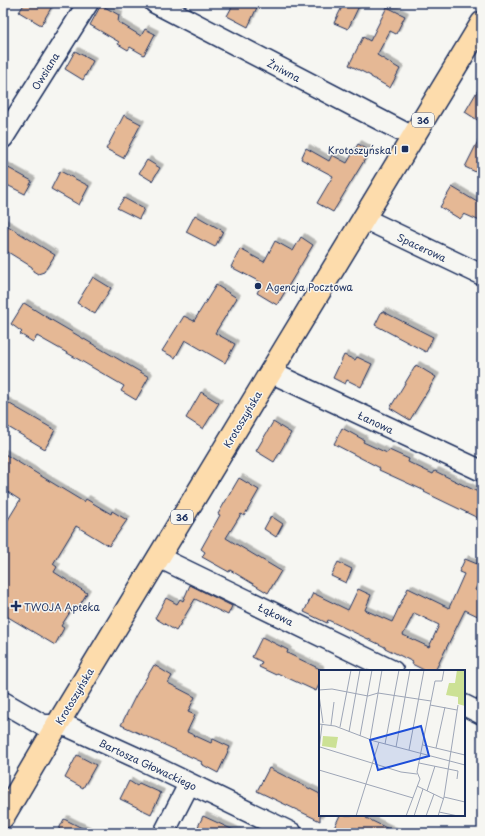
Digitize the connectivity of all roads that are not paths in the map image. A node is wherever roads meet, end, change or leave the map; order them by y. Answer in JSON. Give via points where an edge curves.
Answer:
{"nodes":[{"id":1,"x":88,"y":3,"type":"edge"},
{"id":2,"x":155,"y":3,"type":"edge"},
{"id":3,"x":482,"y":23,"type":"edge"},
{"id":4,"x":413,"y":137,"type":"junction"},
{"id":5,"x":3,"y":138,"type":"edge"},
{"id":6,"x":363,"y":218,"type":"junction"},
{"id":7,"x":482,"y":275,"type":"edge"},
{"id":8,"x":270,"y":372,"type":"junction"},
{"id":9,"x":482,"y":471,"type":"edge"},
{"id":10,"x":158,"y":557,"type":"junction"},
{"id":11,"x":391,"y":670,"type":"edge"},
{"id":12,"x":3,"y":702,"type":"edge"},
{"id":13,"x":465,"y":706,"type":"edge"},
{"id":14,"x":482,"y":714,"type":"edge"},
{"id":15,"x":56,"y":724,"type":"junction"},
{"id":16,"x":189,"y":784,"type":"junction"},
{"id":17,"x":3,"y":817,"type":"edge"},
{"id":18,"x":164,"y":833,"type":"edge"},
{"id":19,"x":292,"y":833,"type":"edge"}],
"edges":[{"from":1,"to":5,"type":"street","name":"Owsiana"},
{"from":2,"to":4,"type":"street","name":"Żniwna"},
{"from":3,"to":4,"type":"main road","name":"Krotoszyńska","number":"36"},
{"from":4,"to":6,"type":"main road","name":"Krotoszyńska","number":"36"},
{"from":6,"to":7,"type":"street","name":"Spacerowa"},
{"from":6,"to":8,"type":"main road","name":"Krotoszyńska","number":"36"},
{"from":8,"to":9,"type":"street","name":"Łanowa"},
{"from":8,"to":10,"type":"main road","name":"Krotoszyńska","number":"36"},
{"from":10,"to":11,"type":"street","name":"Łąkowa"},
{"from":10,"to":15,"type":"main road","name":"Krotoszyńska","number":"36"},
{"from":12,"to":15,"type":"street","name":"Bartosza Głowackiego","via":[[43,725]]},
{"from":13,"to":14,"type":"street"},
{"from":15,"to":16,"type":"street","name":"Bartosza Głowackiego","via":[[74,729]]},
{"from":15,"to":17,"type":"main road","name":"Krotoszyńska","number":"36"},
{"from":16,"to":18,"type":"street"},
{"from":16,"to":19,"type":"street","name":"Bartosza Głowackiego"}]}
